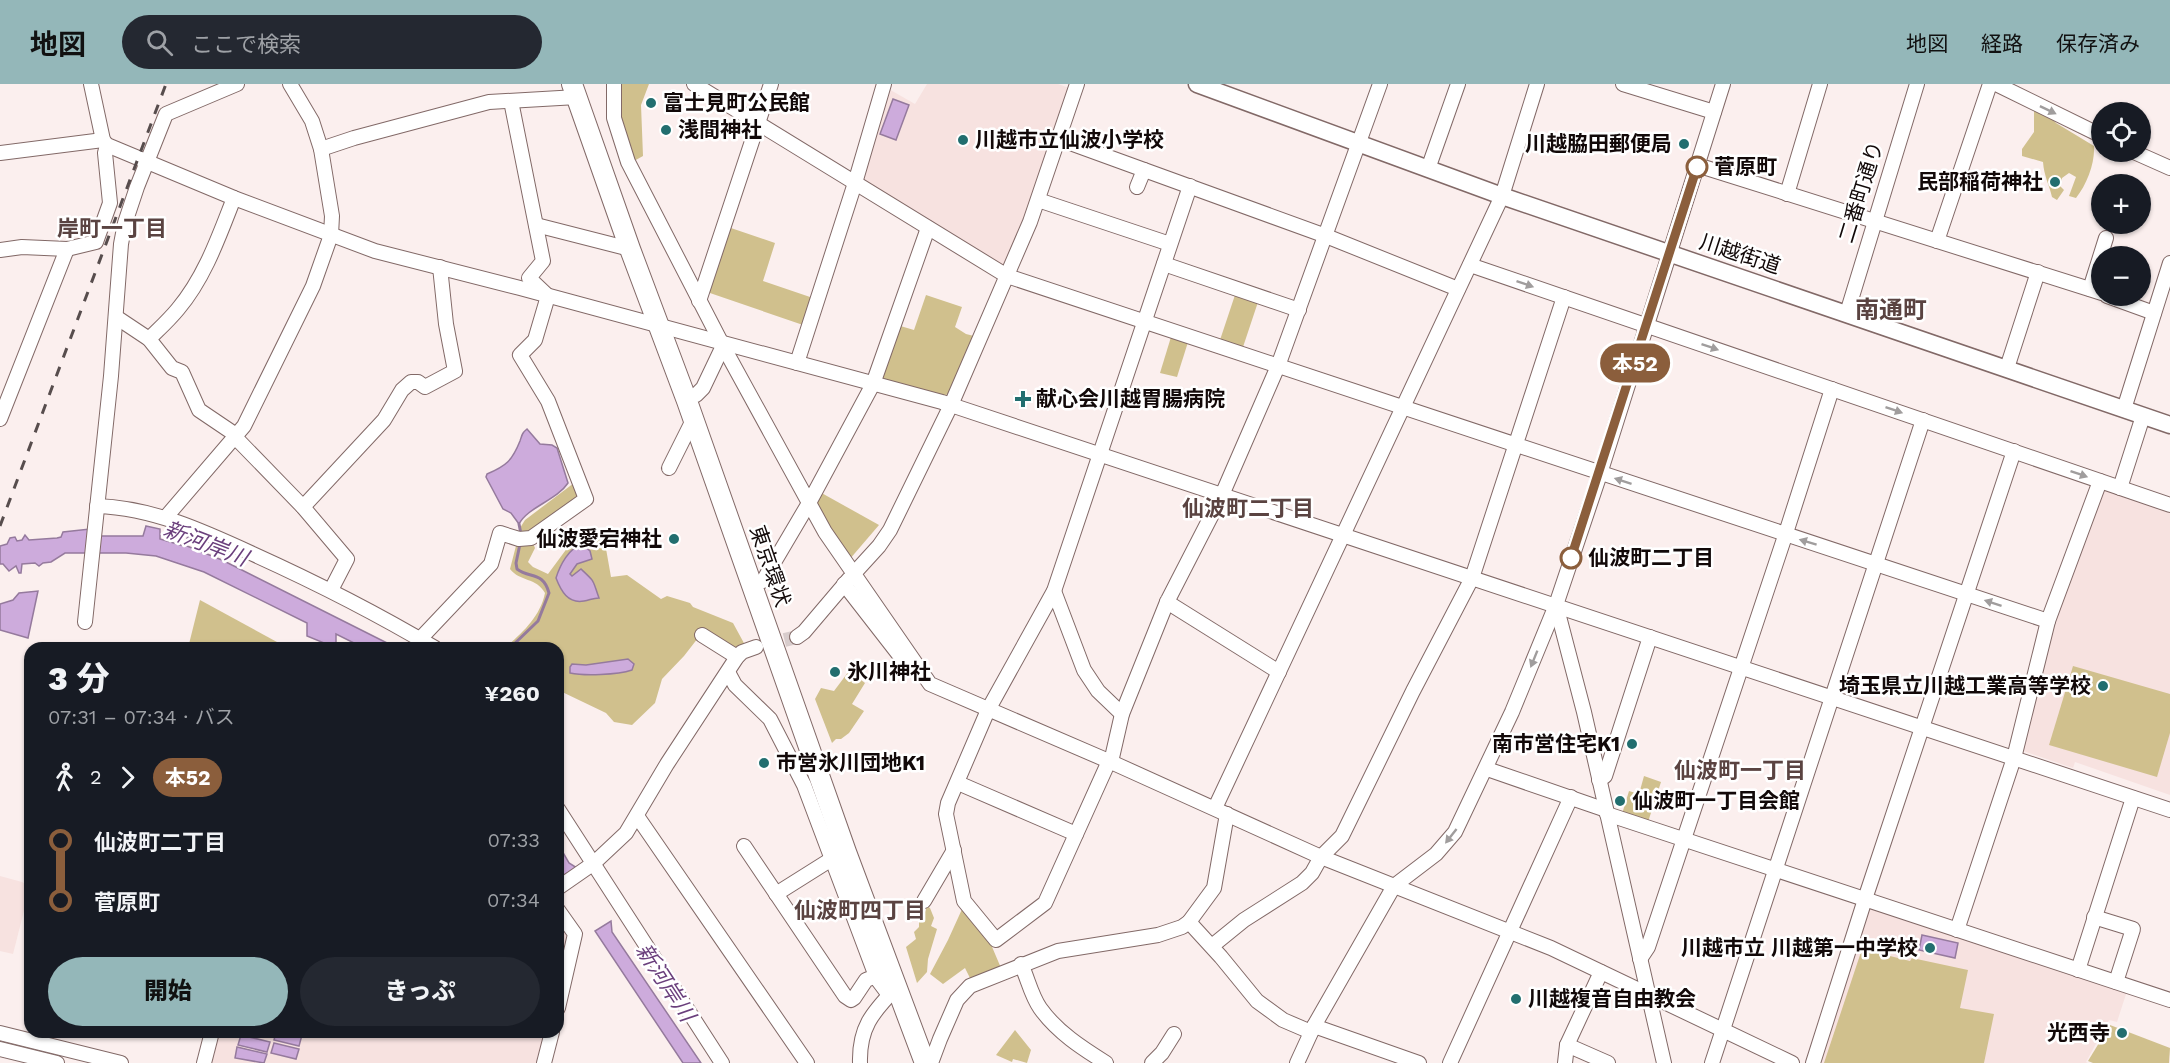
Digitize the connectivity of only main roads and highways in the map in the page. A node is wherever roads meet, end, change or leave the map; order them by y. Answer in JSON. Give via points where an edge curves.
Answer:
{"nodes":[{"id":1,"x":1197,"y":84,"type":"edge"},
{"id":2,"x":578,"y":88,"type":"edge"},
{"id":3,"x":666,"y":328,"type":"junction"},
{"id":4,"x":2170,"y":424,"type":"edge"},
{"id":5,"x":930,"y":1062,"type":"edge"}],
"edges":[{"from":1,"to":4,"type":"main road","name":"川越街道","via":[[1502,196]]},
{"from":2,"to":3,"type":"highway","name":"東京環状"},
{"from":2,"to":3,"type":"highway","name":"東京環状","via":[[630,249]]},
{"from":3,"to":5,"type":"highway","name":"東京環状","via":[[696,395],[763,581],[883,916]]},
{"from":3,"to":5,"type":"highway","name":"東京環状","via":[[693,420],[839,855],[892,991]]}]}
